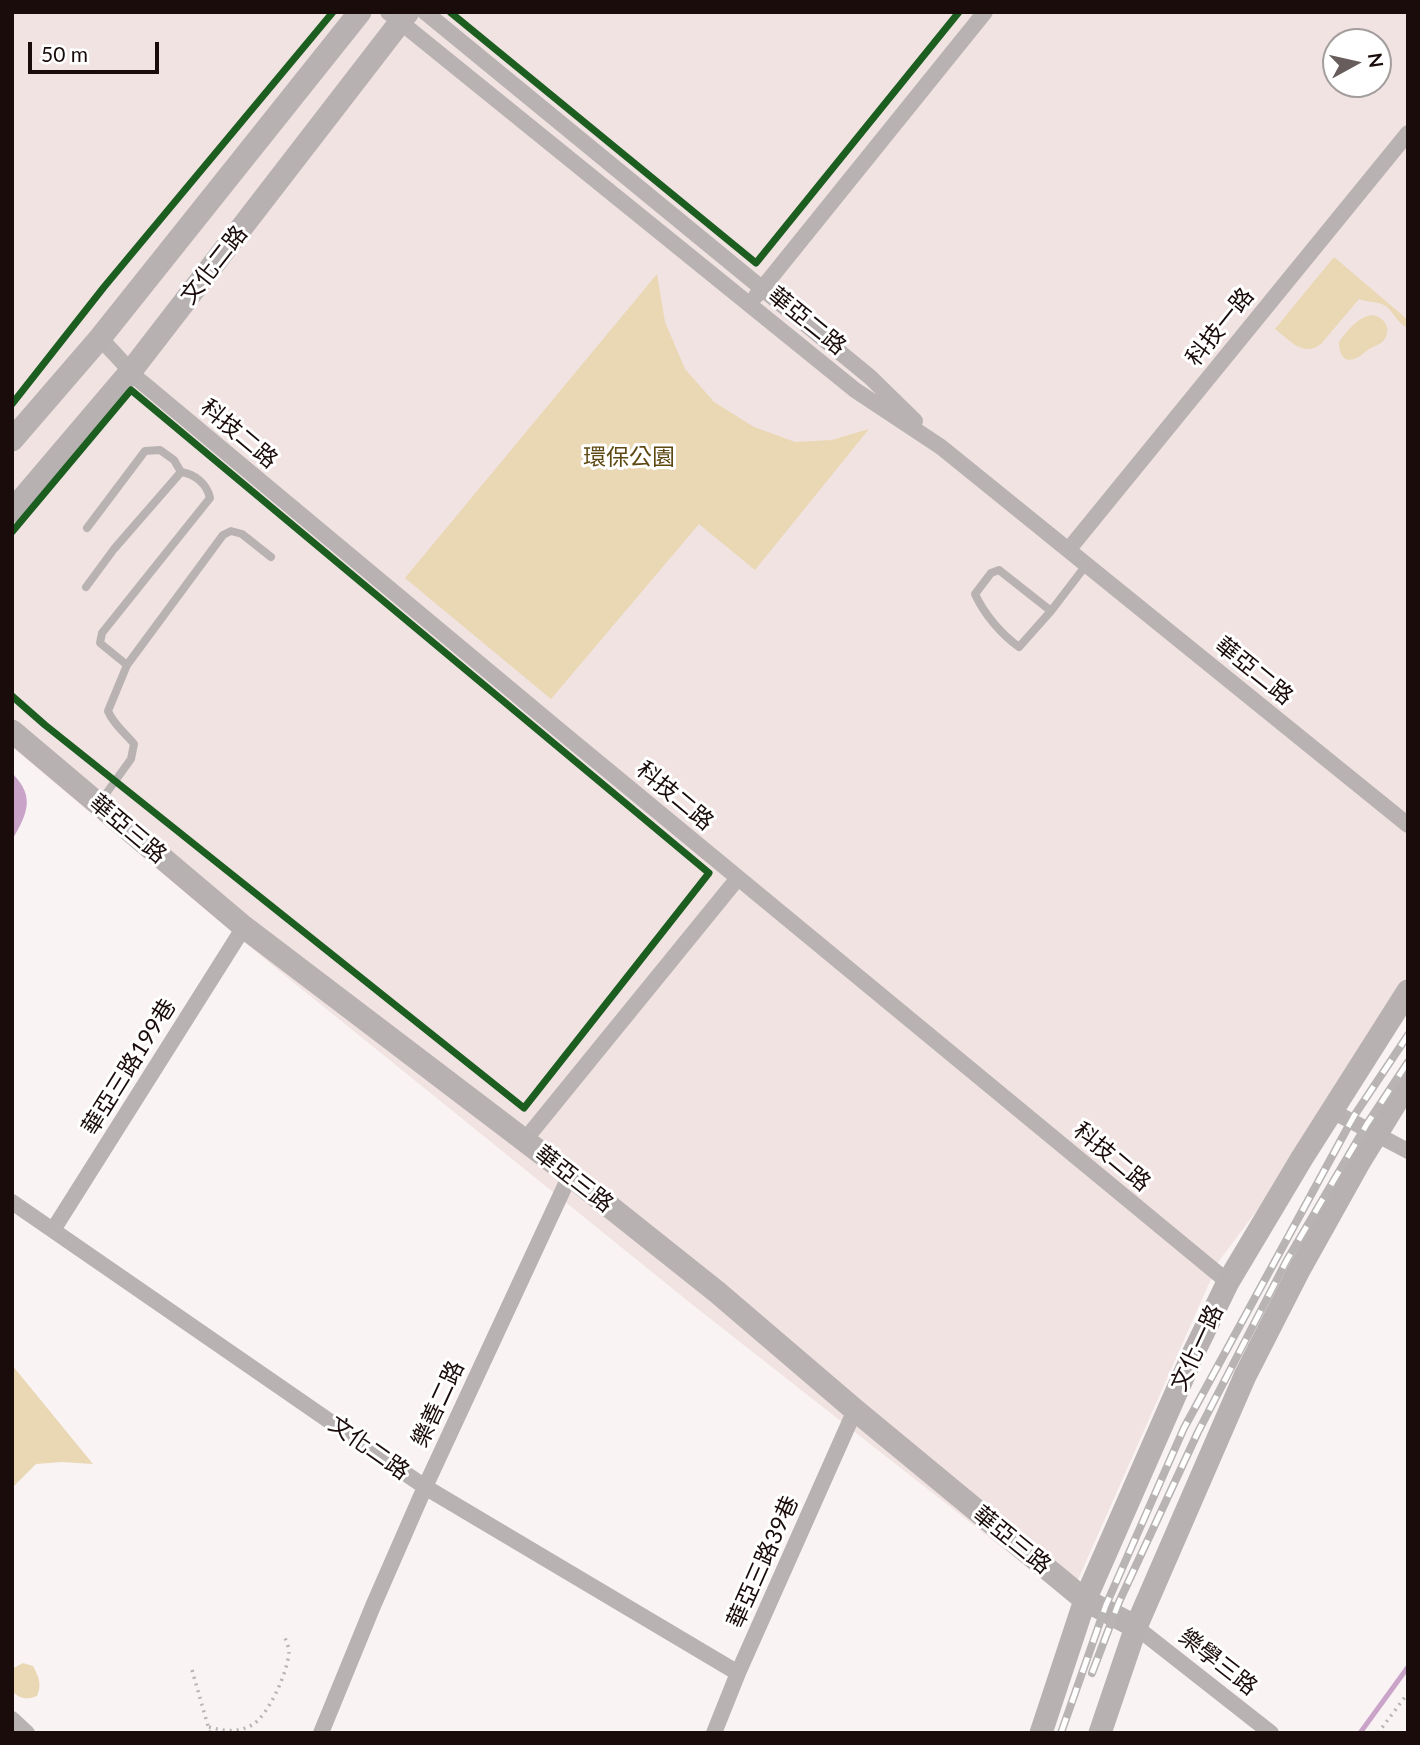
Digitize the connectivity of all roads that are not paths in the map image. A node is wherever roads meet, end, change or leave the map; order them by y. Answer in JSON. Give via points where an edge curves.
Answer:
{"nodes":[{"id":1,"x":360,"y":12,"type":"edge"},
{"id":2,"x":425,"y":12,"type":"edge"},
{"id":3,"x":985,"y":12,"type":"edge"},
{"id":4,"x":399,"y":16,"type":"edge"},
{"id":5,"x":1408,"y":134,"type":"edge"},
{"id":6,"x":762,"y":289,"type":"junction"},
{"id":7,"x":750,"y":303,"type":"junction"},
{"id":8,"x":100,"y":338,"type":"junction"},
{"id":9,"x":131,"y":372,"type":"junction"},
{"id":10,"x":12,"y":440,"type":"edge"},
{"id":11,"x":941,"y":447,"type":"junction"},
{"id":12,"x":181,"y":472,"type":"junction"},
{"id":13,"x":12,"y":511,"type":"edge"},
{"id":14,"x":87,"y":528,"type":"dead end"},
{"id":15,"x":1069,"y":550,"type":"junction"},
{"id":16,"x":271,"y":557,"type":"dead end"},
{"id":17,"x":1087,"y":565,"type":"junction"},
{"id":18,"x":86,"y":587,"type":"dead end"},
{"id":19,"x":1051,"y":611,"type":"junction"},
{"id":20,"x":127,"y":665,"type":"junction"},
{"id":21,"x":12,"y":731,"type":"edge"},
{"id":22,"x":99,"y":804,"type":"junction"},
{"id":23,"x":1408,"y":825,"type":"edge"},
{"id":24,"x":738,"y":878,"type":"junction"},
{"id":25,"x":244,"y":927,"type":"junction"},
{"id":26,"x":1408,"y":991,"type":"edge"},
{"id":27,"x":1408,"y":1083,"type":"edge"},
{"id":28,"x":1332,"y":1111,"type":"junction"},
{"id":29,"x":1376,"y":1134,"type":"junction"},
{"id":30,"x":524,"y":1141,"type":"junction"},
{"id":31,"x":1408,"y":1150,"type":"edge"},
{"id":32,"x":570,"y":1175,"type":"junction"},
{"id":33,"x":12,"y":1202,"type":"edge"},
{"id":34,"x":53,"y":1230,"type":"junction"},
{"id":35,"x":1228,"y":1282,"type":"junction"},
{"id":36,"x":855,"y":1410,"type":"junction"},
{"id":37,"x":425,"y":1487,"type":"junction"},
{"id":38,"x":1085,"y":1600,"type":"junction"},
{"id":39,"x":1136,"y":1627,"type":"junction"},
{"id":40,"x":738,"y":1673,"type":"junction"},
{"id":41,"x":12,"y":1719,"type":"edge"},
{"id":42,"x":27,"y":1733,"type":"edge"},
{"id":43,"x":321,"y":1733,"type":"edge"},
{"id":44,"x":714,"y":1733,"type":"edge"},
{"id":45,"x":1041,"y":1733,"type":"edge"},
{"id":46,"x":1100,"y":1733,"type":"edge"},
{"id":47,"x":1271,"y":1733,"type":"edge"}],
"edges":[{"from":1,"to":8,"type":"street","name":"文化二路"},
{"from":2,"to":6,"type":"street","name":"華亞二路"},
{"from":3,"to":6,"type":"street"},
{"from":4,"to":7,"type":"street","name":"華亞二路"},
{"from":4,"to":9,"type":"street","name":"文化二路"},
{"from":5,"to":15,"type":"street","name":"科技一路"},
{"from":6,"to":7,"type":"street"},
{"from":6,"to":11,"type":"street","name":"華亞二路","via":[[870,377]]},
{"from":7,"to":11,"type":"street","name":"華亞二路","via":[[855,390]]},
{"from":8,"to":9,"type":"street","name":"科技二路"},
{"from":8,"to":10,"type":"street","name":"文化二路"},
{"from":9,"to":13,"type":"street","name":"文化二路"},
{"from":9,"to":24,"type":"street","name":"科技二路"},
{"from":11,"to":15,"type":"street","name":"華亞二路"},
{"from":12,"to":14,"type":"lane","via":[[160,450],[145,451]]},
{"from":12,"to":18,"type":"lane"},
{"from":12,"to":20,"type":"lane","via":[[192,474],[210,498],[102,633],[100,643]]},
{"from":15,"to":17,"type":"street","name":"華亞二路"},
{"from":16,"to":20,"type":"lane","via":[[242,534],[231,531],[223,535]]},
{"from":17,"to":19,"type":"lane"},
{"from":17,"to":23,"type":"street","name":"華亞二路"},
{"from":19,"to":19,"type":"lane","via":[[1019,647],[1000,630],[975,594],[991,573],[999,570]]},
{"from":20,"to":22,"type":"lane","via":[[108,711],[134,744],[131,759]]},
{"from":21,"to":22,"type":"street","name":"華亞三路"},
{"from":22,"to":25,"type":"street","name":"華亞三路"},
{"from":24,"to":30,"type":"street"},
{"from":24,"to":35,"type":"street","name":"科技二路"},
{"from":25,"to":30,"type":"street","name":"華亞三路"},
{"from":25,"to":34,"type":"street","name":"華亞三路199巷"},
{"from":26,"to":28,"type":"street","name":"文化一路"},
{"from":27,"to":29,"type":"street"},
{"from":28,"to":29,"type":"street"},
{"from":28,"to":35,"type":"street","name":"文化一路"},
{"from":29,"to":31,"type":"street"},
{"from":29,"to":39,"type":"street","via":[[1245,1376]]},
{"from":30,"to":32,"type":"street","name":"華亞三路"},
{"from":32,"to":36,"type":"street","name":"華亞三路"},
{"from":32,"to":37,"type":"street","name":"樂善二路"},
{"from":33,"to":34,"type":"street","name":"文化二路"},
{"from":34,"to":37,"type":"street","name":"文化二路"},
{"from":35,"to":38,"type":"street","name":"文化一路"},
{"from":36,"to":38,"type":"street","name":"華亞三路"},
{"from":36,"to":40,"type":"street","name":"華亞三路39巷"},
{"from":37,"to":40,"type":"street","name":"文化二路"},
{"from":37,"to":43,"type":"street","name":"樂善二路"},
{"from":38,"to":39,"type":"street","name":"華亞三路"},
{"from":38,"to":45,"type":"street","name":"文化一路"},
{"from":39,"to":46,"type":"street"},
{"from":39,"to":47,"type":"street","name":"樂學三路"},
{"from":40,"to":44,"type":"street","name":"華亞三路39巷"},
{"from":41,"to":42,"type":"street"}]}
